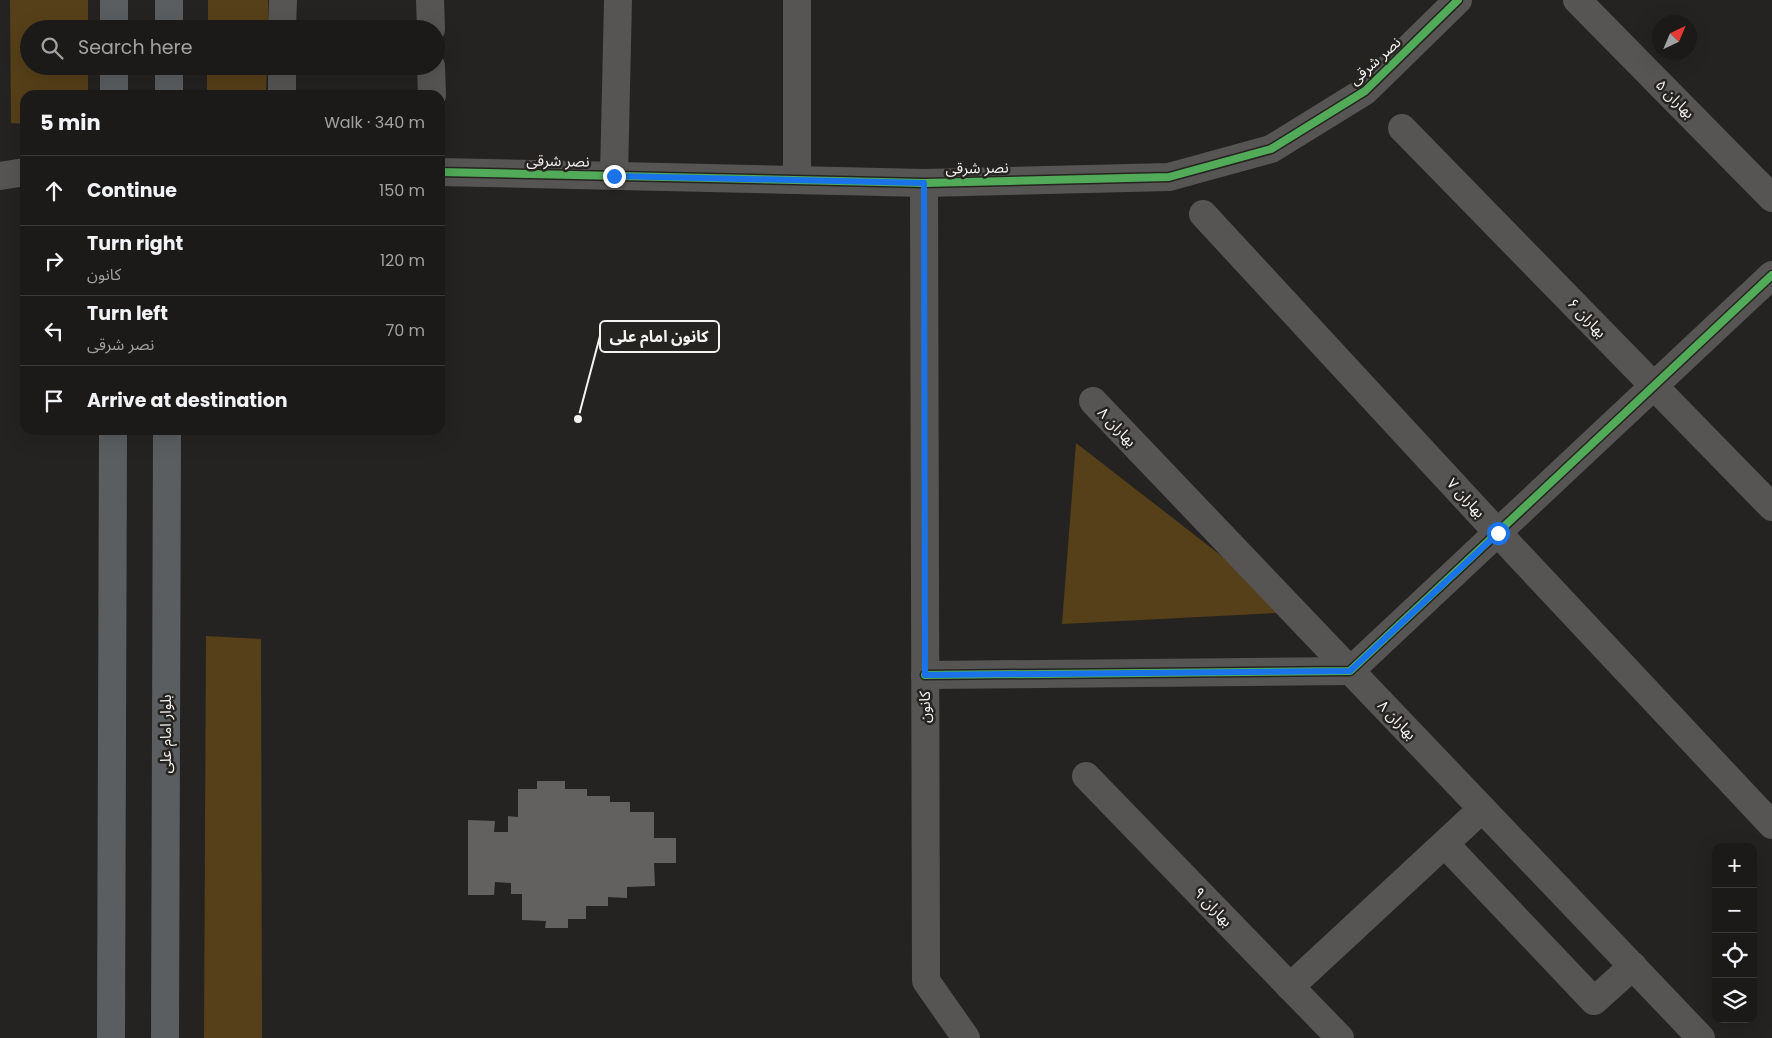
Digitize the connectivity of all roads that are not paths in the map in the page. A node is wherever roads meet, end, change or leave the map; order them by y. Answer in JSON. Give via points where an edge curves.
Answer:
{"nodes":[{"id":1,"x":114,"y":0,"type":"edge"},
{"id":2,"x":169,"y":0,"type":"edge"},
{"id":3,"x":282,"y":0,"type":"edge"},
{"id":4,"x":430,"y":0,"type":"edge"},
{"id":5,"x":618,"y":0,"type":"edge"},
{"id":6,"x":797,"y":0,"type":"edge"},
{"id":7,"x":1458,"y":0,"type":"edge"},
{"id":8,"x":1577,"y":0,"type":"edge"},
{"id":9,"x":114,"y":20,"type":"edge"},
{"id":10,"x":169,"y":20,"type":"edge"},
{"id":11,"x":282,"y":20,"type":"edge"},
{"id":12,"x":431,"y":20,"type":"edge"},
{"id":13,"x":114,"y":75,"type":"edge"},
{"id":14,"x":169,"y":75,"type":"edge"},
{"id":15,"x":282,"y":75,"type":"edge"},
{"id":16,"x":431,"y":75,"type":"edge"},
{"id":17,"x":114,"y":90,"type":"edge"},
{"id":18,"x":169,"y":90,"type":"edge"},
{"id":19,"x":282,"y":90,"type":"edge"},
{"id":20,"x":432,"y":90,"type":"edge"},
{"id":21,"x":1402,"y":128,"type":"dead end"},
{"id":22,"x":445,"y":172,"type":"edge"},
{"id":23,"x":20,"y":173,"type":"edge"},
{"id":24,"x":0,"y":176,"type":"edge"},
{"id":25,"x":614,"y":176,"type":"junction"},
{"id":26,"x":797,"y":180,"type":"junction"},
{"id":27,"x":924,"y":183,"type":"junction"},
{"id":28,"x":1772,"y":198,"type":"edge"},
{"id":29,"x":1203,"y":214,"type":"dead end"},
{"id":30,"x":1772,"y":275,"type":"edge"},
{"id":31,"x":1654,"y":386,"type":"junction"},
{"id":32,"x":1093,"y":401,"type":"dead end"},
{"id":33,"x":113,"y":435,"type":"edge"},
{"id":34,"x":167,"y":435,"type":"edge"},
{"id":35,"x":1772,"y":507,"type":"edge"},
{"id":36,"x":1498,"y":533,"type":"junction"},
{"id":37,"x":1350,"y":671,"type":"junction"},
{"id":38,"x":925,"y":675,"type":"junction"},
{"id":39,"x":1086,"y":776,"type":"dead end"},
{"id":40,"x":1482,"y":809,"type":"junction"},
{"id":41,"x":1772,"y":824,"type":"edge"},
{"id":42,"x":1445,"y":844,"type":"junction"},
{"id":43,"x":1633,"y":966,"type":"junction"},
{"id":44,"x":1290,"y":987,"type":"junction"},
{"id":45,"x":111,"y":1038,"type":"edge"},
{"id":46,"x":165,"y":1038,"type":"edge"},
{"id":47,"x":966,"y":1038,"type":"edge"},
{"id":48,"x":1340,"y":1038,"type":"edge"},
{"id":49,"x":1701,"y":1038,"type":"edge"}],
"edges":[{"from":1,"to":9,"type":"main road"},
{"from":2,"to":10,"type":"main road"},
{"from":3,"to":11,"type":"street"},
{"from":4,"to":12,"type":"street"},
{"from":5,"to":25,"type":"street"},
{"from":6,"to":26,"type":"street"},
{"from":7,"to":27,"type":"street","name":"نصر شرقی","via":[[1365,91],[1271,149],[1169,177]]},
{"from":8,"to":28,"type":"street","name":"بهاران ۵"},
{"from":13,"to":17,"type":"main road"},
{"from":14,"to":18,"type":"main road"},
{"from":15,"to":19,"type":"street"},
{"from":16,"to":20,"type":"street"},
{"from":21,"to":31,"type":"street","name":"بهاران ۶"},
{"from":22,"to":25,"type":"street","name":"نصر شرقی"},
{"from":23,"to":24,"type":"street"},
{"from":25,"to":26,"type":"street","name":"نصر شرقی"},
{"from":26,"to":27,"type":"street","name":"نصر شرقی"},
{"from":27,"to":38,"type":"street","name":"کانون"},
{"from":29,"to":36,"type":"street","name":"بهاران ۷"},
{"from":30,"to":31,"type":"street"},
{"from":31,"to":35,"type":"street","name":"بهاران ۶"},
{"from":31,"to":36,"type":"street"},
{"from":32,"to":37,"type":"street","name":"بهاران ۸"},
{"from":33,"to":45,"type":"main road"},
{"from":34,"to":46,"type":"main road","name":"بلوار امام علی"},
{"from":36,"to":37,"type":"street"},
{"from":36,"to":41,"type":"street","name":"بهاران ۷"},
{"from":37,"to":38,"type":"street"},
{"from":37,"to":40,"type":"street","name":"بهاران ۸"},
{"from":38,"to":47,"type":"street","name":"کانون","via":[[926,981]]},
{"from":39,"to":44,"type":"street","name":"بهاران ۹"},
{"from":40,"to":42,"type":"street"},
{"from":40,"to":43,"type":"street","name":"بهاران ۸"},
{"from":42,"to":43,"type":"street","via":[[1594,1001]]},
{"from":42,"to":44,"type":"street"},
{"from":43,"to":49,"type":"street","name":"بهاران ۸"},
{"from":44,"to":48,"type":"street","name":"بهاران ۹"}]}
